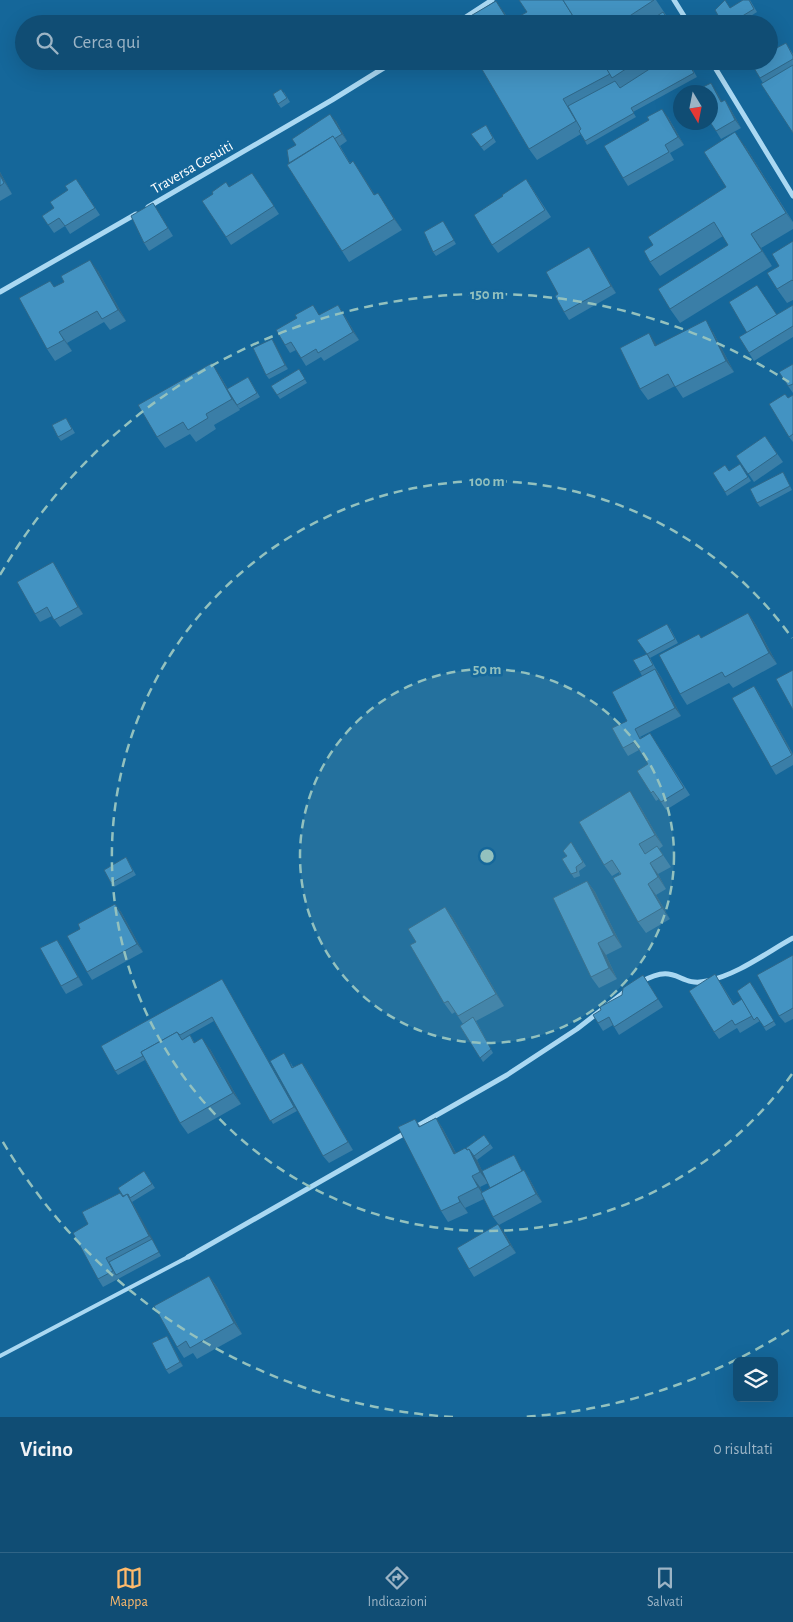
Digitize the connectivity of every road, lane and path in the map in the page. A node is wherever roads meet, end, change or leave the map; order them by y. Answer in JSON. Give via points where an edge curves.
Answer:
{"nodes":[{"id":1,"x":492,"y":0,"type":"edge"},
{"id":2,"x":674,"y":0,"type":"edge"},
{"id":3,"x":469,"y":15,"type":"edge"},
{"id":4,"x":683,"y":15,"type":"edge"},
{"id":5,"x":380,"y":70,"type":"edge"},
{"id":6,"x":716,"y":70,"type":"edge"},
{"id":7,"x":793,"y":196,"type":"edge"},
{"id":8,"x":0,"y":292,"type":"edge"},
{"id":9,"x":793,"y":938,"type":"edge"},
{"id":10,"x":188,"y":1257,"type":"joint"},
{"id":11,"x":0,"y":1356,"type":"edge"}],
"edges":[{"from":1,"to":3,"type":"street"},
{"from":2,"to":4,"type":"street"},
{"from":5,"to":8,"type":"street","name":"Traversa Gesuiti"},
{"from":6,"to":7,"type":"street"},
{"from":9,"to":10,"type":"street","via":[[732,972],[705,982],[686,981],[669,973],[656,974],[618,996],[577,1029],[507,1075]]},
{"from":10,"to":11,"type":"lane"}]}
